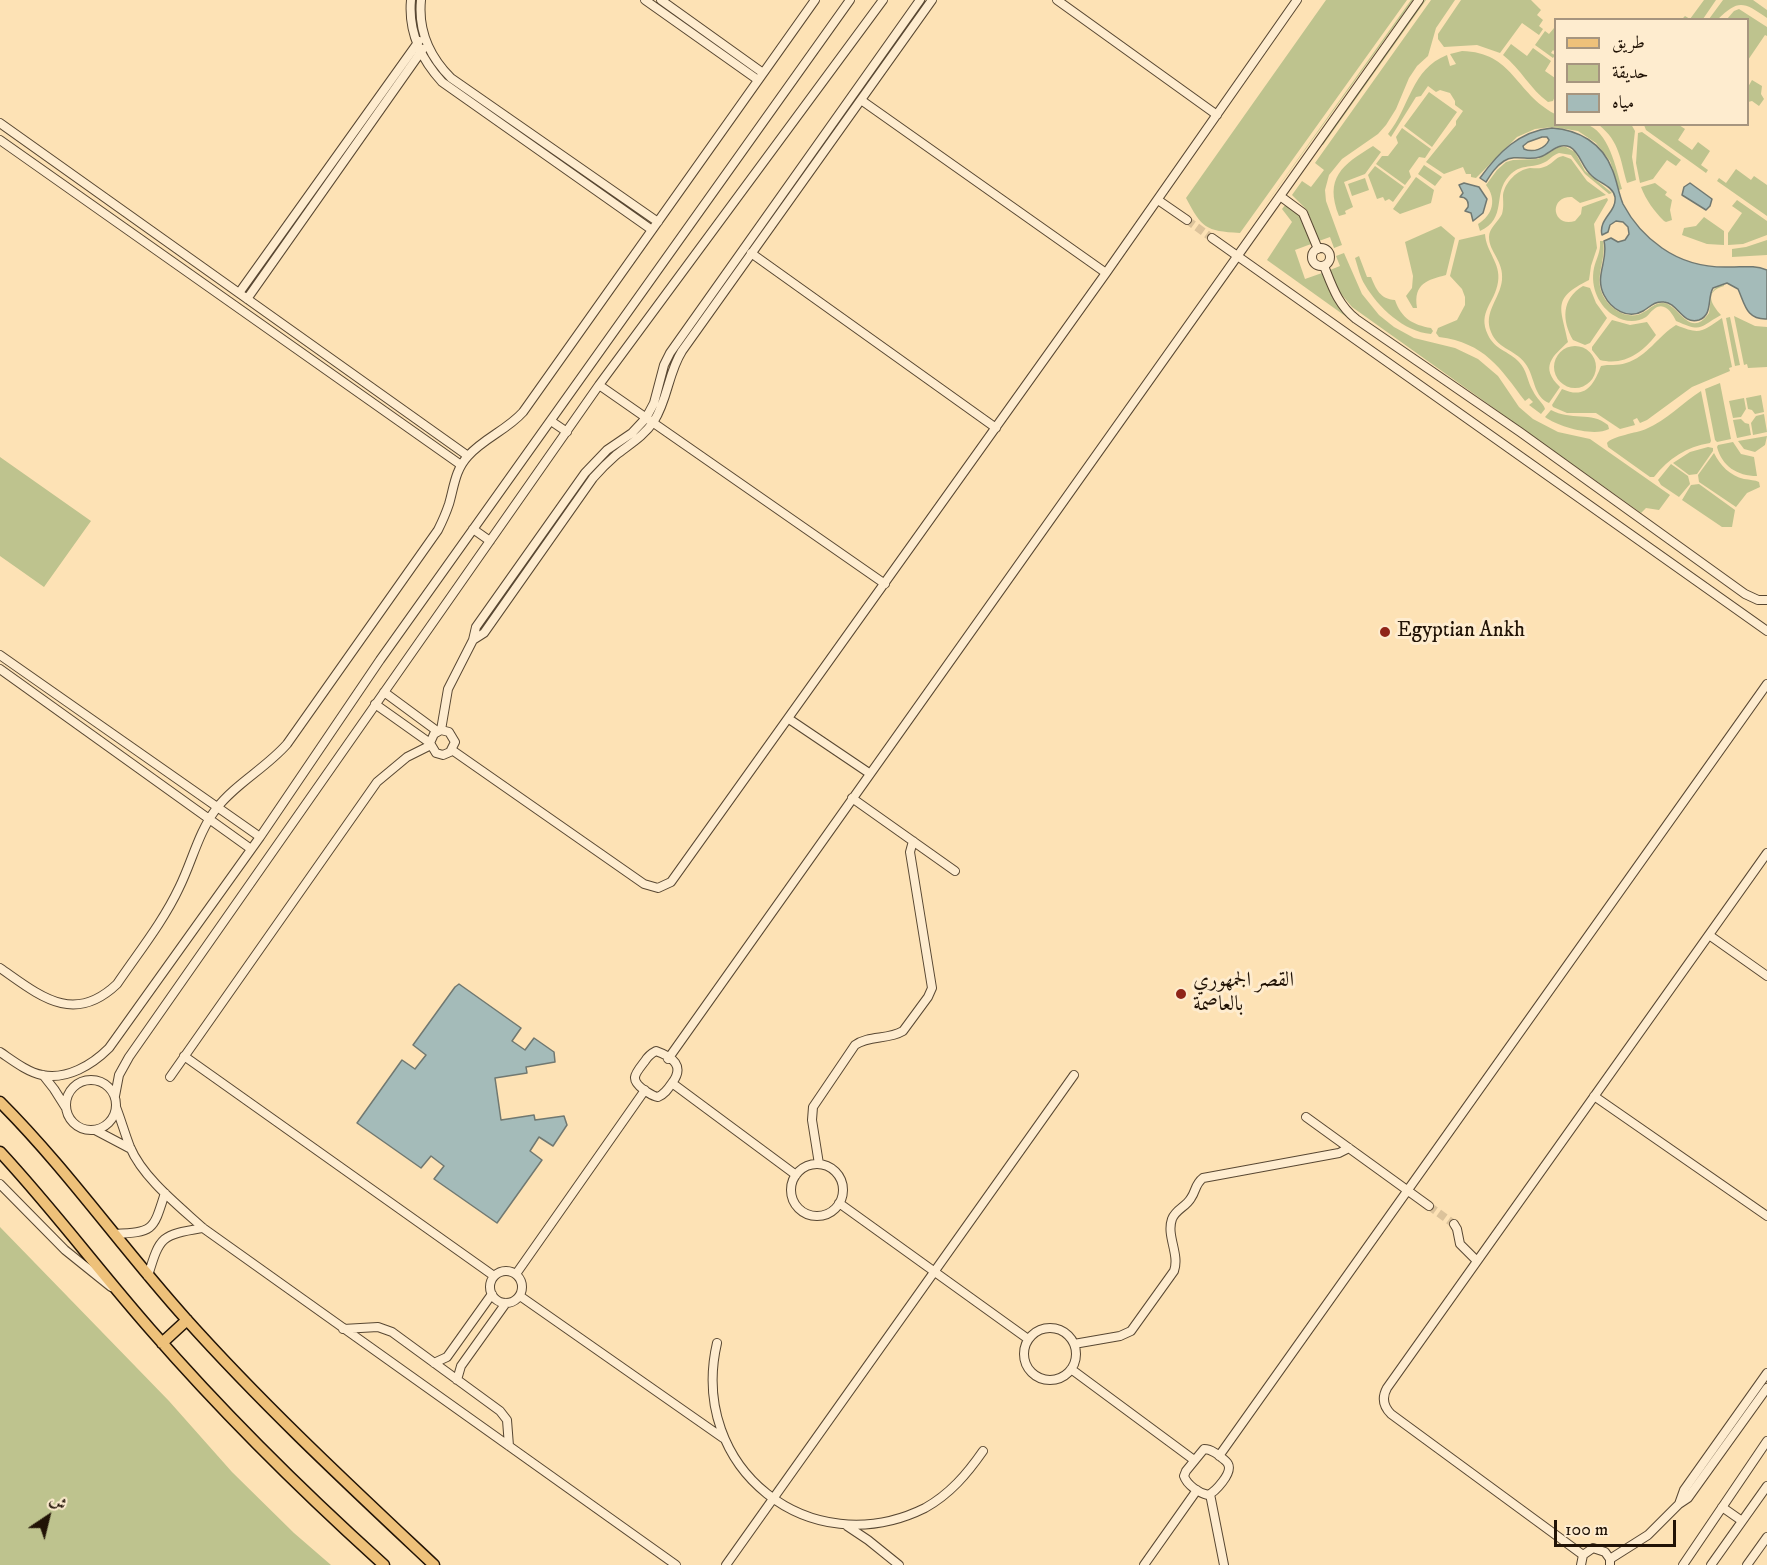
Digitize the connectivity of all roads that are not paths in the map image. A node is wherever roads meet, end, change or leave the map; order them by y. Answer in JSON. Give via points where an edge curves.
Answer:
{"nodes":[{"id":1,"x":411,"y":0,"type":"edge"},
{"id":2,"x":421,"y":0,"type":"edge"},
{"id":3,"x":645,"y":0,"type":"edge"},
{"id":4,"x":661,"y":0,"type":"edge"},
{"id":5,"x":815,"y":0,"type":"edge"},
{"id":6,"x":850,"y":0,"type":"edge"},
{"id":7,"x":883,"y":0,"type":"edge"},
{"id":8,"x":920,"y":0,"type":"edge"},
{"id":9,"x":932,"y":0,"type":"edge"},
{"id":10,"x":1057,"y":0,"type":"edge"},
{"id":11,"x":1297,"y":0,"type":"edge"},
{"id":12,"x":1419,"y":0,"type":"edge"},
{"id":13,"x":423,"y":45,"type":"junction"},
{"id":14,"x":761,"y":77,"type":"junction"},
{"id":15,"x":861,"y":100,"type":"junction"},
{"id":16,"x":1217,"y":115,"type":"junction"},
{"id":17,"x":0,"y":123,"type":"edge"},
{"id":18,"x":0,"y":140,"type":"edge"},
{"id":19,"x":1280,"y":196,"type":"junction"},
{"id":20,"x":1158,"y":200,"type":"junction"},
{"id":21,"x":1187,"y":220,"type":"tunnel mouth"},
{"id":22,"x":658,"y":222,"type":"junction"},
{"id":23,"x":652,"y":230,"type":"junction"},
{"id":24,"x":1212,"y":238,"type":"tunnel mouth"},
{"id":25,"x":751,"y":254,"type":"junction"},
{"id":26,"x":1237,"y":256,"type":"junction"},
{"id":27,"x":1106,"y":273,"type":"junction"},
{"id":28,"x":239,"y":293,"type":"junction"},
{"id":29,"x":247,"y":299,"type":"junction"},
{"id":30,"x":600,"y":385,"type":"junction"},
{"id":31,"x":650,"y":420,"type":"junction"},
{"id":32,"x":551,"y":421,"type":"junction"},
{"id":33,"x":996,"y":428,"type":"junction"},
{"id":34,"x":567,"y":432,"type":"junction"},
{"id":35,"x":468,"y":456,"type":"junction"},
{"id":36,"x":461,"y":465,"type":"junction"},
{"id":37,"x":473,"y":529,"type":"junction"},
{"id":38,"x":490,"y":541,"type":"junction"},
{"id":39,"x":885,"y":584,"type":"junction"},
{"id":40,"x":1767,"y":600,"type":"edge"},
{"id":41,"x":1767,"y":631,"type":"edge"},
{"id":42,"x":0,"y":655,"type":"edge"},
{"id":43,"x":0,"y":669,"type":"edge"},
{"id":44,"x":1767,"y":684,"type":"edge"},
{"id":45,"x":384,"y":692,"type":"junction"},
{"id":46,"x":375,"y":705,"type":"junction"},
{"id":47,"x":789,"y":719,"type":"junction"},
{"id":48,"x":439,"y":731,"type":"junction"},
{"id":49,"x":430,"y":744,"type":"junction"},
{"id":50,"x":452,"y":750,"type":"junction"},
{"id":51,"x":869,"y":773,"type":"junction"},
{"id":52,"x":852,"y":798,"type":"junction"},
{"id":53,"x":217,"y":808,"type":"junction"},
{"id":54,"x":210,"y":819,"type":"junction"},
{"id":55,"x":260,"y":837,"type":"junction"},
{"id":56,"x":913,"y":841,"type":"junction"},
{"id":57,"x":251,"y":849,"type":"junction"},
{"id":58,"x":1767,"y":853,"type":"edge"},
{"id":59,"x":955,"y":871,"type":"dead end"},
{"id":60,"x":1709,"y":935,"type":"junction"},
{"id":61,"x":0,"y":968,"type":"edge"},
{"id":62,"x":1767,"y":976,"type":"edge"},
{"id":63,"x":0,"y":1052,"type":"edge"},
{"id":64,"x":184,"y":1056,"type":"junction"},
{"id":65,"x":668,"y":1059,"type":"junction"},
{"id":66,"x":79,"y":1070,"type":"junction"},
{"id":67,"x":43,"y":1075,"type":"junction"},
{"id":68,"x":1074,"y":1075,"type":"dead end"},
{"id":69,"x":170,"y":1077,"type":"dead end"},
{"id":70,"x":84,"y":1081,"type":"junction"},
{"id":71,"x":672,"y":1083,"type":"junction"},
{"id":72,"x":645,"y":1090,"type":"junction"},
{"id":73,"x":115,"y":1096,"type":"junction"},
{"id":74,"x":1594,"y":1096,"type":"junction"},
{"id":75,"x":0,"y":1102,"type":"edge"},
{"id":76,"x":116,"y":1107,"type":"junction"},
{"id":77,"x":66,"y":1108,"type":"junction"},
{"id":78,"x":1306,"y":1116,"type":"dead end"},
{"id":79,"x":95,"y":1130,"type":"junction"},
{"id":80,"x":1349,"y":1148,"type":"junction"},
{"id":81,"x":131,"y":1149,"type":"junction"},
{"id":82,"x":0,"y":1152,"type":"edge"},
{"id":83,"x":819,"y":1164,"type":"junction"},
{"id":84,"x":796,"y":1175,"type":"junction"},
{"id":85,"x":0,"y":1184,"type":"edge"},
{"id":86,"x":1406,"y":1190,"type":"junction"},
{"id":87,"x":165,"y":1193,"type":"junction"},
{"id":88,"x":839,"y":1203,"type":"junction"},
{"id":89,"x":1429,"y":1206,"type":"tunnel mouth"},
{"id":90,"x":1767,"y":1216,"type":"edge"},
{"id":91,"x":1454,"y":1224,"type":"tunnel mouth"},
{"id":92,"x":203,"y":1228,"type":"junction"},
{"id":93,"x":114,"y":1234,"type":"junction"},
{"id":94,"x":1477,"y":1261,"type":"junction"},
{"id":95,"x":934,"y":1272,"type":"junction"},
{"id":96,"x":516,"y":1274,"type":"junction"},
{"id":97,"x":148,"y":1276,"type":"junction"},
{"id":98,"x":494,"y":1276,"type":"junction"},
{"id":99,"x":118,"y":1292,"type":"junction"},
{"id":100,"x":492,"y":1294,"type":"junction"},
{"id":101,"x":520,"y":1296,"type":"junction"},
{"id":102,"x":506,"y":1303,"type":"junction"},
{"id":103,"x":484,"y":1304,"type":"junction"},
{"id":104,"x":498,"y":1314,"type":"junction"},
{"id":105,"x":187,"y":1320,"type":"junction"},
{"id":106,"x":343,"y":1329,"type":"junction"},
{"id":107,"x":1028,"y":1339,"type":"junction"},
{"id":108,"x":162,"y":1343,"type":"junction"},
{"id":109,"x":717,"y":1343,"type":"dead end"},
{"id":110,"x":1074,"y":1344,"type":"junction"},
{"id":111,"x":455,"y":1345,"type":"junction"},
{"id":112,"x":469,"y":1355,"type":"junction"},
{"id":113,"x":434,"y":1363,"type":"junction"},
{"id":114,"x":1071,"y":1369,"type":"junction"},
{"id":115,"x":1767,"y":1372,"type":"edge"},
{"id":116,"x":457,"y":1380,"type":"junction"},
{"id":117,"x":1767,"y":1388,"type":"edge"},
{"id":118,"x":714,"y":1406,"type":"junction"},
{"id":119,"x":697,"y":1419,"type":"junction"},
{"id":120,"x":723,"y":1438,"type":"junction"},
{"id":121,"x":1767,"y":1441,"type":"edge"},
{"id":122,"x":509,"y":1446,"type":"junction"},
{"id":123,"x":983,"y":1451,"type":"dead end"},
{"id":124,"x":1219,"y":1456,"type":"junction"},
{"id":125,"x":1194,"y":1460,"type":"junction"},
{"id":126,"x":1767,"y":1486,"type":"edge"},
{"id":127,"x":1197,"y":1490,"type":"junction"},
{"id":128,"x":1210,"y":1494,"type":"junction"},
{"id":129,"x":772,"y":1500,"type":"junction"},
{"id":130,"x":1679,"y":1504,"type":"junction"},
{"id":131,"x":1722,"y":1507,"type":"junction"},
{"id":132,"x":1742,"y":1521,"type":"junction"},
{"id":133,"x":878,"y":1524,"type":"junction"},
{"id":134,"x":846,"y":1526,"type":"junction"},
{"id":135,"x":1767,"y":1537,"type":"edge"},
{"id":136,"x":875,"y":1545,"type":"junction"},
{"id":137,"x":1583,"y":1555,"type":"junction"},
{"id":138,"x":1611,"y":1563,"type":"edge"},
{"id":139,"x":384,"y":1565,"type":"edge"},
{"id":140,"x":434,"y":1565,"type":"edge"},
{"id":141,"x":676,"y":1565,"type":"edge"},
{"id":142,"x":726,"y":1565,"type":"edge"},
{"id":143,"x":899,"y":1565,"type":"edge"},
{"id":144,"x":1144,"y":1565,"type":"edge"},
{"id":145,"x":1224,"y":1565,"type":"edge"},
{"id":146,"x":1581,"y":1565,"type":"edge"},
{"id":147,"x":1683,"y":1565,"type":"edge"},
{"id":148,"x":1711,"y":1565,"type":"edge"},
{"id":149,"x":1747,"y":1565,"type":"edge"}],
"edges":[{"from":1,"to":13,"type":"street","via":[[412,27]]},
{"from":2,"to":13,"type":"street"},
{"from":3,"to":14,"type":"street"},
{"from":4,"to":14,"type":"street"},
{"from":5,"to":14,"type":"street"},
{"from":6,"to":32,"type":"street"},
{"from":7,"to":30,"type":"street"},
{"from":8,"to":31,"type":"street","via":[[670,353]]},
{"from":9,"to":15,"type":"street"},
{"from":10,"to":16,"type":"street"},
{"from":11,"to":16,"type":"street"},
{"from":12,"to":19,"type":"street"},
{"from":13,"to":22,"type":"street","via":[[451,78]]},
{"from":13,"to":23,"type":"street","via":[[435,74],[451,89]]},
{"from":13,"to":28,"type":"street"},
{"from":13,"to":29,"type":"street"},
{"from":14,"to":22,"type":"street"},
{"from":15,"to":25,"type":"street"},
{"from":15,"to":27,"type":"street"},
{"from":16,"to":20,"type":"street"},
{"from":17,"to":28,"type":"street"},
{"from":18,"to":36,"type":"street"},
{"from":19,"to":26,"type":"street"},
{"from":19,"to":40,"type":"street","via":[[1303,213],[1318,249],[1312,259],[1324,266],[1337,298],[1356,319],[1745,594]]},
{"from":20,"to":21,"type":"street"},
{"from":20,"to":27,"type":"street"},
{"from":22,"to":23,"type":"street"},
{"from":23,"to":35,"type":"street","via":[[523,412]]},
{"from":24,"to":26,"type":"street"},
{"from":25,"to":31,"type":"street","via":[[678,356],[661,407]]},
{"from":25,"to":33,"type":"street"},
{"from":26,"to":41,"type":"street"},
{"from":26,"to":51,"type":"street"},
{"from":27,"to":33,"type":"street"},
{"from":28,"to":29,"type":"street"},
{"from":29,"to":35,"type":"street"},
{"from":30,"to":31,"type":"street"},
{"from":30,"to":34,"type":"street"},
{"from":31,"to":39,"type":"street"},
{"from":31,"to":48,"type":"street","via":[[641,437],[593,478],[484,633],[473,640],[448,689]]},
{"from":32,"to":34,"type":"street"},
{"from":32,"to":37,"type":"street"},
{"from":33,"to":39,"type":"street"},
{"from":34,"to":38,"type":"street"},
{"from":35,"to":36,"type":"street"},
{"from":36,"to":53,"type":"street","via":[[438,530],[307,715],[280,752]]},
{"from":37,"to":38,"type":"street"},
{"from":37,"to":55,"type":"street"},
{"from":38,"to":45,"type":"street"},
{"from":39,"to":47,"type":"street"},
{"from":42,"to":53,"type":"street"},
{"from":43,"to":54,"type":"street"},
{"from":44,"to":86,"type":"street"},
{"from":45,"to":46,"type":"street"},
{"from":45,"to":48,"type":"street"},
{"from":46,"to":49,"type":"street"},
{"from":46,"to":73,"type":"street","via":[[129,1057],[119,1075]]},
{"from":47,"to":50,"type":"street","via":[[674,879],[658,888],[644,884]]},
{"from":47,"to":51,"type":"street"},
{"from":48,"to":49,"type":"street"},
{"from":48,"to":50,"type":"street","via":[[452,735]]},
{"from":49,"to":50,"type":"street","via":[[439,754]]},
{"from":49,"to":64,"type":"street","via":[[402,760],[377,782]]},
{"from":51,"to":52,"type":"street"},
{"from":52,"to":56,"type":"street"},
{"from":52,"to":65,"type":"street"},
{"from":53,"to":54,"type":"street"},
{"from":53,"to":55,"type":"street"},
{"from":54,"to":57,"type":"street"},
{"from":54,"to":61,"type":"street","via":[[176,896],[117,984],[105,994],[84,1003],[58,1003],[42,998]]},
{"from":55,"to":57,"type":"street"},
{"from":56,"to":59,"type":"street"},
{"from":56,"to":83,"type":"street","via":[[910,852],[932,988],[903,1031],[855,1045],[817,1099],[811,1116]]},
{"from":57,"to":66,"type":"street","via":[[109,1048]]},
{"from":58,"to":60,"type":"street"},
{"from":60,"to":62,"type":"street"},
{"from":60,"to":74,"type":"street"},
{"from":63,"to":67,"type":"street"},
{"from":64,"to":69,"type":"street"},
{"from":64,"to":98,"type":"street"},
{"from":65,"to":71,"type":"street","via":[[679,1070]]},
{"from":65,"to":72,"type":"street","via":[[658,1052],[649,1055],[635,1076],[637,1084]]},
{"from":66,"to":67,"type":"street"},
{"from":66,"to":70,"type":"street"},
{"from":67,"to":77,"type":"street"},
{"from":68,"to":95,"type":"street"},
{"from":70,"to":73,"type":"street","via":[[104,1083]]},
{"from":70,"to":77,"type":"street","via":[[69,1092]]},
{"from":71,"to":72,"type":"street","via":[[661,1096],[655,1097]]},
{"from":71,"to":84,"type":"street"},
{"from":72,"to":96,"type":"street"},
{"from":73,"to":76,"type":"street"},
{"from":74,"to":90,"type":"street"},
{"from":74,"to":94,"type":"street"},
{"from":75,"to":93,"type":"main road","via":[[49,1154]]},
{"from":76,"to":79,"type":"street","via":[[110,1122]]},
{"from":76,"to":81,"type":"street"},
{"from":77,"to":79,"type":"street","via":[[74,1123]]},
{"from":78,"to":80,"type":"street"},
{"from":79,"to":81,"type":"street"},
{"from":80,"to":86,"type":"street"},
{"from":80,"to":110,"type":"street","via":[[1203,1178],[1172,1219],[1174,1271],[1136,1325],[1124,1335]]},
{"from":81,"to":87,"type":"street"},
{"from":82,"to":99,"type":"main road"},
{"from":83,"to":84,"type":"street"},
{"from":83,"to":88,"type":"street","via":[[840,1178],[843,1193]]},
{"from":84,"to":88,"type":"street","via":[[792,1196],[802,1211],[822,1215]]},
{"from":85,"to":99,"type":"street","via":[[64,1251]]},
{"from":86,"to":89,"type":"street"},
{"from":86,"to":124,"type":"street"},
{"from":87,"to":92,"type":"street"},
{"from":87,"to":93,"type":"street","via":[[150,1228]]},
{"from":88,"to":95,"type":"street"},
{"from":91,"to":94,"type":"street","via":[[1460,1244]]},
{"from":92,"to":97,"type":"street","via":[[172,1234],[163,1240]]},
{"from":92,"to":106,"type":"street"},
{"from":93,"to":97,"type":"main road"},
{"from":94,"to":137,"type":"street","via":[[1387,1388],[1385,1407]]},
{"from":95,"to":107,"type":"street"},
{"from":95,"to":129,"type":"street"},
{"from":96,"to":98,"type":"street","via":[[504,1270]]},
{"from":96,"to":101,"type":"street","via":[[522,1284]]},
{"from":97,"to":105,"type":"main road"},
{"from":98,"to":100,"type":"street"},
{"from":99,"to":108,"type":"main road"},
{"from":100,"to":102,"type":"street"},
{"from":100,"to":103,"type":"street"},
{"from":101,"to":102,"type":"street"},
{"from":101,"to":119,"type":"street"},
{"from":102,"to":104,"type":"street"},
{"from":103,"to":104,"type":"street"},
{"from":103,"to":111,"type":"street"},
{"from":104,"to":112,"type":"street"},
{"from":105,"to":108,"type":"main road"},
{"from":105,"to":140,"type":"main road","via":[[294,1433]]},
{"from":106,"to":113,"type":"street","via":[[386,1329]]},
{"from":106,"to":122,"type":"street"},
{"from":107,"to":110,"type":"street","via":[[1040,1329],[1055,1328]]},
{"from":107,"to":114,"type":"street","via":[[1024,1359],[1035,1376],[1055,1380]]},
{"from":108,"to":139,"type":"main road","via":[[261,1448]]},
{"from":109,"to":118,"type":"street","via":[[712,1370]]},
{"from":110,"to":114,"type":"street","via":[[1076,1354]]},
{"from":111,"to":112,"type":"street"},
{"from":111,"to":113,"type":"street","via":[[447,1357]]},
{"from":112,"to":116,"type":"street"},
{"from":113,"to":116,"type":"street"},
{"from":114,"to":125,"type":"street"},
{"from":115,"to":130,"type":"street","via":[[1684,1490]]},
{"from":116,"to":122,"type":"street","via":[[504,1415]]},
{"from":117,"to":130,"type":"street","via":[[1690,1495]]},
{"from":118,"to":119,"type":"street"},
{"from":118,"to":120,"type":"street"},
{"from":119,"to":120,"type":"street"},
{"from":120,"to":129,"type":"street","via":[[740,1468]]},
{"from":121,"to":131,"type":"street"},
{"from":122,"to":141,"type":"street"},
{"from":123,"to":133,"type":"street","via":[[959,1482],[938,1500],[909,1516]]},
{"from":124,"to":125,"type":"street","via":[[1206,1449]]},
{"from":124,"to":128,"type":"street","via":[[1228,1463],[1229,1470]]},
{"from":125,"to":127,"type":"street","via":[[1184,1476]]},
{"from":126,"to":132,"type":"street"},
{"from":127,"to":128,"type":"street"},
{"from":127,"to":144,"type":"street"},
{"from":128,"to":145,"type":"street"},
{"from":129,"to":134,"type":"street","via":[[803,1517]]},
{"from":129,"to":142,"type":"street"},
{"from":130,"to":138,"type":"street","via":[[1648,1535]]},
{"from":131,"to":132,"type":"street"},
{"from":131,"to":147,"type":"street"},
{"from":132,"to":148,"type":"street"},
{"from":133,"to":134,"type":"street"},
{"from":133,"to":136,"type":"street"},
{"from":134,"to":136,"type":"street"},
{"from":135,"to":149,"type":"street"},
{"from":136,"to":143,"type":"street"},
{"from":137,"to":138,"type":"street","via":[[1598,1548]]},
{"from":137,"to":146,"type":"street"}]}
